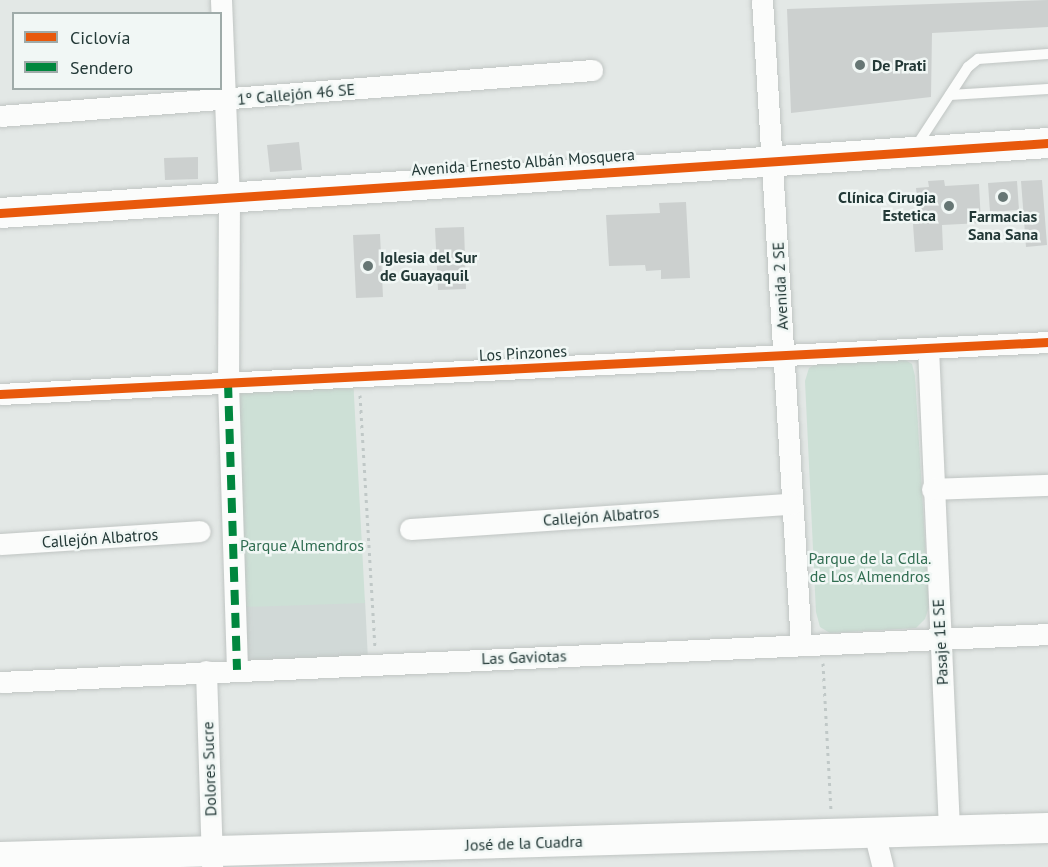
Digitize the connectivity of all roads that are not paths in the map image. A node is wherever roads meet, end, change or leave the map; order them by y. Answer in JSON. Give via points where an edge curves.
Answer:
{"nodes":[{"id":1,"x":762,"y":0,"type":"edge"},
{"id":2,"x":222,"y":25,"type":"edge"},
{"id":3,"x":1048,"y":54,"type":"edge"},
{"id":4,"x":592,"y":70,"type":"dead end"},
{"id":5,"x":1048,"y":89,"type":"edge"},
{"id":6,"x":950,"y":95,"type":"junction"},
{"id":7,"x":225,"y":100,"type":"junction"},
{"id":8,"x":0,"y":116,"type":"edge"},
{"id":9,"x":1048,"y":143,"type":"edge"},
{"id":10,"x":914,"y":151,"type":"junction"},
{"id":11,"x":774,"y":159,"type":"junction"},
{"id":12,"x":229,"y":198,"type":"junction"},
{"id":13,"x":0,"y":213,"type":"edge"},
{"id":14,"x":1048,"y":342,"type":"edge"},
{"id":15,"x":928,"y":348,"type":"junction"},
{"id":16,"x":783,"y":356,"type":"junction"},
{"id":17,"x":228,"y":383,"type":"junction"},
{"id":18,"x":0,"y":394,"type":"edge"},
{"id":19,"x":1048,"y":485,"type":"edge"},
{"id":20,"x":932,"y":489,"type":"junction"},
{"id":21,"x":791,"y":504,"type":"junction"},
{"id":22,"x":410,"y":528,"type":"dead end"},
{"id":23,"x":200,"y":531,"type":"dead end"},
{"id":24,"x":0,"y":544,"type":"edge"},
{"id":25,"x":1048,"y":634,"type":"edge"},
{"id":26,"x":940,"y":639,"type":"junction"},
{"id":27,"x":801,"y":645,"type":"junction"},
{"id":28,"x":237,"y":670,"type":"junction"},
{"id":29,"x":206,"y":671,"type":"junction"},
{"id":30,"x":0,"y":682,"type":"edge"},
{"id":31,"x":949,"y":829,"type":"junction"},
{"id":32,"x":874,"y":832,"type":"junction"},
{"id":33,"x":1046,"y":833,"type":"edge"},
{"id":34,"x":0,"y":857,"type":"edge"},
{"id":35,"x":212,"y":860,"type":"edge"},
{"id":36,"x":884,"y":867,"type":"edge"}],
"edges":[{"from":1,"to":11,"type":"street","name":"Avenida 2 SE"},
{"from":2,"to":7,"type":"street"},
{"from":3,"to":6,"type":"lane","via":[[978,59]]},
{"from":4,"to":7,"type":"street","name":"1º Callejón 46 SE"},
{"from":5,"to":6,"type":"lane"},
{"from":6,"to":10,"type":"lane"},
{"from":7,"to":8,"type":"street","name":"1º Callejón 46 SE"},
{"from":7,"to":12,"type":"street"},
{"from":9,"to":10,"type":"street","name":"Avenida Ernesto Albán Mosquera"},
{"from":10,"to":11,"type":"street","name":"Avenida Ernesto Albán Mosquera"},
{"from":11,"to":12,"type":"street","name":"Avenida Ernesto Albán Mosquera"},
{"from":11,"to":16,"type":"street","name":"Avenida 2 SE"},
{"from":12,"to":13,"type":"street","name":"Avenida Ernesto Albán Mosquera"},
{"from":12,"to":17,"type":"street"},
{"from":14,"to":15,"type":"street","name":"Los Pinzones"},
{"from":15,"to":16,"type":"street","name":"Los Pinzones"},
{"from":15,"to":20,"type":"street","name":"Pasaje 1E SE"},
{"from":16,"to":17,"type":"street","name":"Los Pinzones"},
{"from":16,"to":21,"type":"street","name":"Avenida 2 SE"},
{"from":17,"to":18,"type":"street","name":"Los Pinzones"},
{"from":17,"to":28,"type":"street"},
{"from":19,"to":20,"type":"street"},
{"from":20,"to":26,"type":"street","name":"Pasaje 1E SE"},
{"from":21,"to":22,"type":"street","name":"Callejón Albatros"},
{"from":21,"to":27,"type":"street","name":"Avenida 2 SE"},
{"from":23,"to":24,"type":"street","name":"Callejón Albatros"},
{"from":25,"to":26,"type":"street","name":"Las Gaviotas"},
{"from":26,"to":27,"type":"street","name":"Las Gaviotas"},
{"from":26,"to":31,"type":"street","name":"Pasaje 1E SE"},
{"from":27,"to":28,"type":"street","name":"Las Gaviotas"},
{"from":28,"to":29,"type":"street","name":"Las Gaviotas"},
{"from":29,"to":30,"type":"street","name":"Las Gaviotas"},
{"from":29,"to":35,"type":"street","name":"Dolores Sucre"},
{"from":31,"to":32,"type":"street","name":"José de la Cuadra"},
{"from":31,"to":33,"type":"street","name":"José de la Cuadra"},
{"from":32,"to":35,"type":"street","name":"José de la Cuadra"},
{"from":32,"to":36,"type":"street"},
{"from":34,"to":35,"type":"street","name":"José de la Cuadra"}]}
